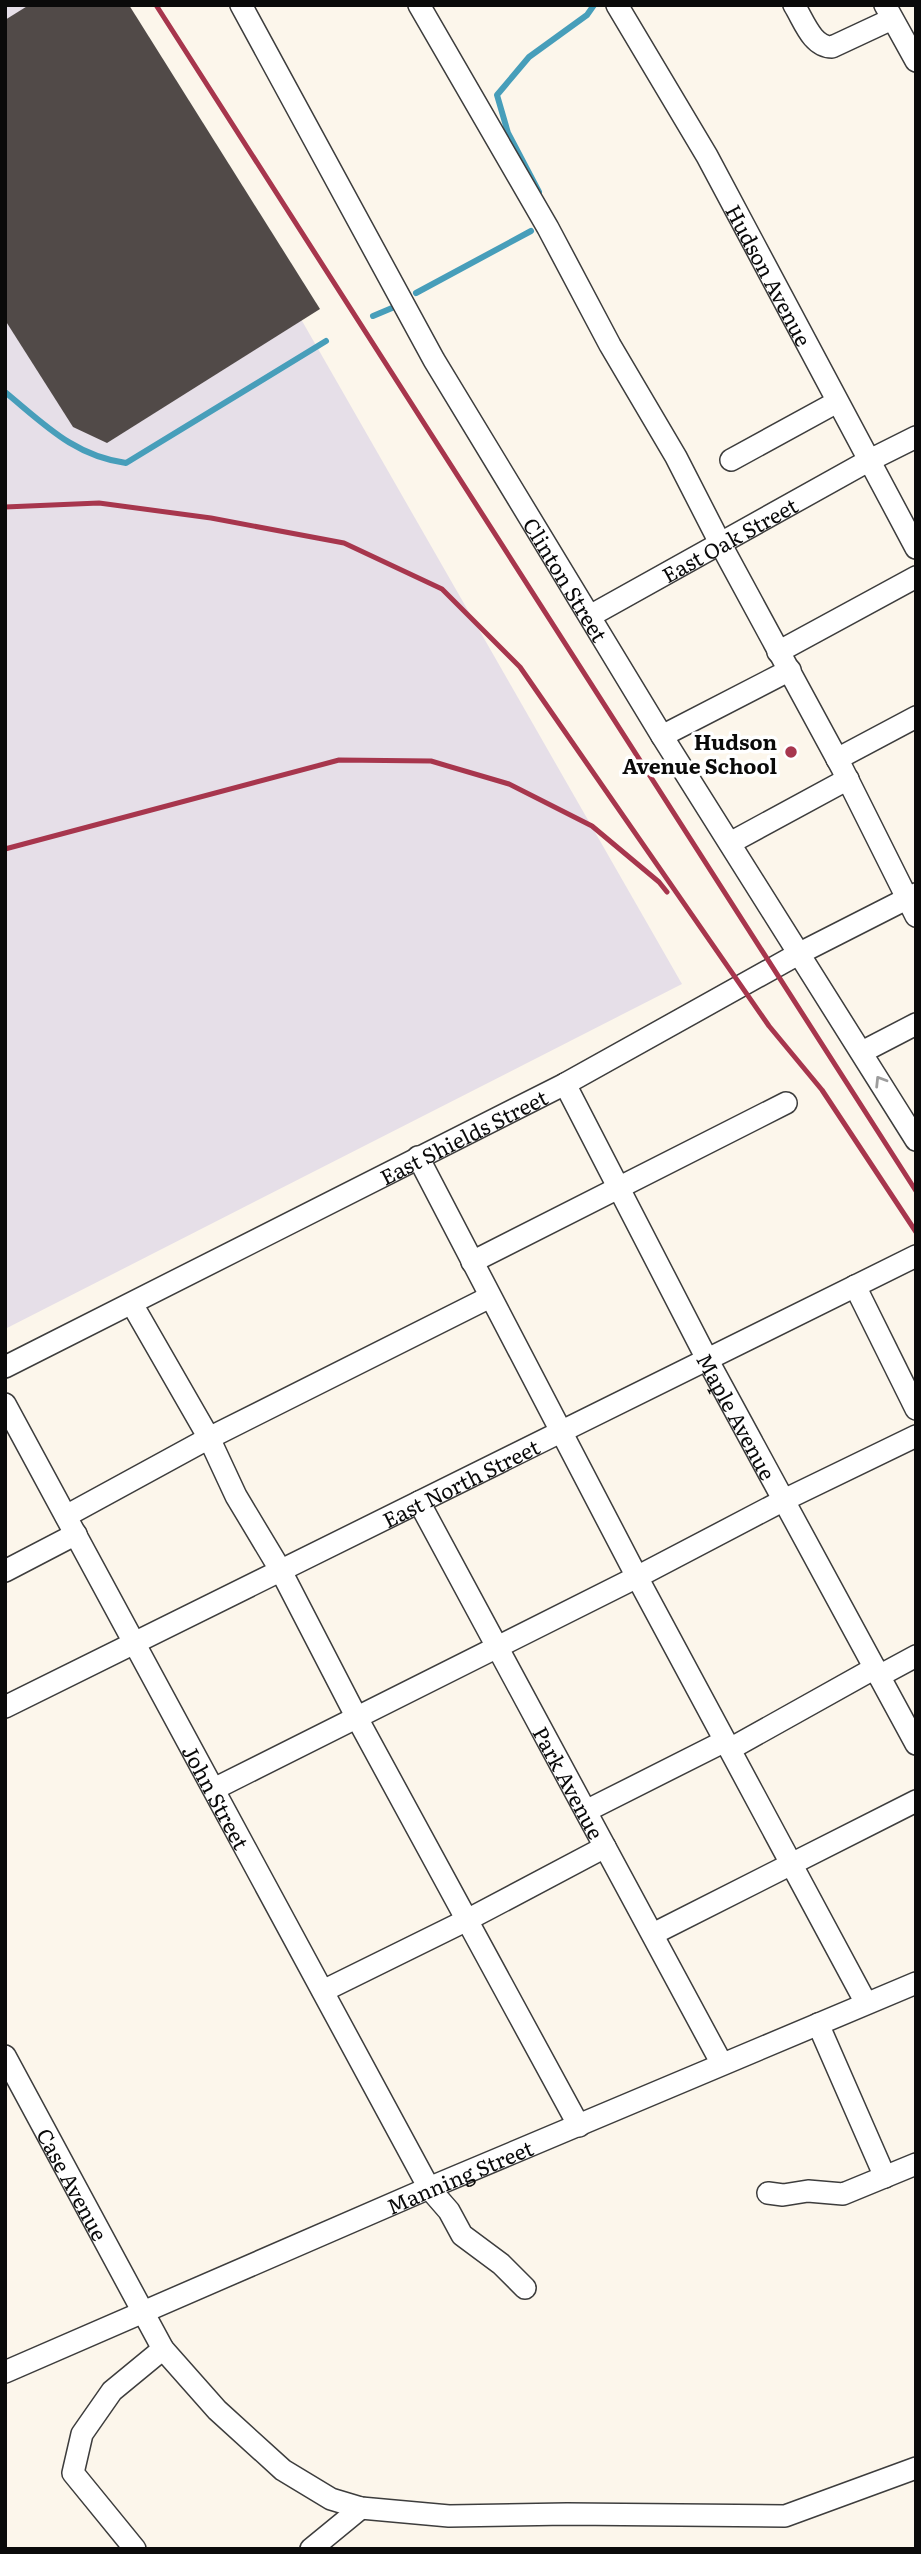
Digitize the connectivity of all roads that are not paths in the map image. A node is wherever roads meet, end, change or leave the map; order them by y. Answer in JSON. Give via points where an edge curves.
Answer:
{"nodes":[{"id":1,"x":241,"y":5,"type":"edge"},
{"id":2,"x":419,"y":5,"type":"edge"},
{"id":3,"x":617,"y":5,"type":"edge"},
{"id":4,"x":794,"y":5,"type":"edge"},
{"id":5,"x":889,"y":12,"type":"edge"},
{"id":6,"x":916,"y":61,"type":"edge"},
{"id":7,"x":837,"y":402,"type":"junction"},
{"id":8,"x":916,"y":436,"type":"edge"},
{"id":9,"x":731,"y":460,"type":"dead end"},
{"id":10,"x":867,"y":461,"type":"junction"},
{"id":11,"x":720,"y":543,"type":"junction"},
{"id":12,"x":916,"y":548,"type":"edge"},
{"id":13,"x":916,"y":577,"type":"edge"},
{"id":14,"x":590,"y":616,"type":"junction"},
{"id":15,"x":778,"y":652,"type":"junction"},
{"id":16,"x":790,"y":670,"type":"junction"},
{"id":17,"x":916,"y":717,"type":"edge"},
{"id":18,"x":662,"y":736,"type":"junction"},
{"id":19,"x":837,"y":759,"type":"junction"},
{"id":20,"x":848,"y":779,"type":"junction"},
{"id":21,"x":730,"y":843,"type":"junction"},
{"id":22,"x":913,"y":903,"type":"edge"},
{"id":23,"x":800,"y":953,"type":"junction"},
{"id":24,"x":916,"y":1024,"type":"edge"},
{"id":25,"x":862,"y":1052,"type":"junction"},
{"id":26,"x":565,"y":1084,"type":"junction"},
{"id":27,"x":786,"y":1103,"type":"dead end"},
{"id":28,"x":916,"y":1139,"type":"edge"},
{"id":29,"x":418,"y":1157,"type":"junction"},
{"id":30,"x":618,"y":1188,"type":"junction"},
{"id":31,"x":916,"y":1256,"type":"edge"},
{"id":32,"x":472,"y":1262,"type":"junction"},
{"id":33,"x":855,"y":1286,"type":"junction"},
{"id":34,"x":490,"y":1297,"type":"junction"},
{"id":35,"x":132,"y":1304,"type":"junction"},
{"id":36,"x":708,"y":1359,"type":"junction"},
{"id":37,"x":5,"y":1367,"type":"edge"},
{"id":38,"x":5,"y":1404,"type":"edge"},
{"id":39,"x":916,"y":1409,"type":"edge"},
{"id":40,"x":562,"y":1431,"type":"junction"},
{"id":41,"x":916,"y":1436,"type":"edge"},
{"id":42,"x":209,"y":1438,"type":"junction"},
{"id":43,"x":784,"y":1500,"type":"junction"},
{"id":44,"x":419,"y":1502,"type":"junction"},
{"id":45,"x":71,"y":1525,"type":"junction"},
{"id":46,"x":5,"y":1571,"type":"edge"},
{"id":47,"x":281,"y":1571,"type":"junction"},
{"id":48,"x":637,"y":1577,"type":"junction"},
{"id":49,"x":135,"y":1644,"type":"junction"},
{"id":50,"x":497,"y":1646,"type":"junction"},
{"id":51,"x":916,"y":1656,"type":"edge"},
{"id":52,"x":877,"y":1672,"type":"junction"},
{"id":53,"x":5,"y":1707,"type":"edge"},
{"id":54,"x":357,"y":1718,"type":"junction"},
{"id":55,"x":916,"y":1744,"type":"edge"},
{"id":56,"x":727,"y":1745,"type":"junction"},
{"id":57,"x":214,"y":1789,"type":"junction"},
{"id":58,"x":916,"y":1801,"type":"edge"},
{"id":59,"x":586,"y":1811,"type":"junction"},
{"id":60,"x":606,"y":1847,"type":"junction"},
{"id":61,"x":792,"y":1865,"type":"junction"},
{"id":62,"x":467,"y":1920,"type":"junction"},
{"id":63,"x":653,"y":1934,"type":"junction"},
{"id":64,"x":914,"y":1987,"type":"edge"},
{"id":65,"x":323,"y":1991,"type":"junction"},
{"id":66,"x":866,"y":2003,"type":"junction"},
{"id":67,"x":818,"y":2024,"type":"junction"},
{"id":68,"x":5,"y":2056,"type":"edge"},
{"id":69,"x":722,"y":2064,"type":"junction"},
{"id":70,"x":579,"y":2126,"type":"junction"},
{"id":71,"x":916,"y":2164,"type":"edge"},
{"id":72,"x":885,"y":2177,"type":"junction"},
{"id":73,"x":429,"y":2188,"type":"junction"},
{"id":74,"x":768,"y":2193,"type":"dead end"},
{"id":75,"x":525,"y":2288,"type":"dead end"},
{"id":76,"x":143,"y":2311,"type":"junction"},
{"id":77,"x":163,"y":2349,"type":"junction"},
{"id":78,"x":5,"y":2372,"type":"edge"},
{"id":79,"x":916,"y":2468,"type":"edge"},
{"id":80,"x":361,"y":2508,"type":"junction"},
{"id":81,"x":135,"y":2549,"type":"edge"},
{"id":82,"x":311,"y":2549,"type":"edge"}],
"edges":[{"from":1,"to":14,"type":"street","name":"Clinton Street","via":[[434,360]]},
{"from":2,"to":11,"type":"street","via":[[648,406]]},
{"from":3,"to":7,"type":"street","name":"Hudson Avenue","via":[[707,156]]},
{"from":4,"to":5,"type":"street","via":[[816,42],[824,47],[832,47]]},
{"from":5,"to":6,"type":"street"},
{"from":7,"to":9,"type":"street"},
{"from":7,"to":10,"type":"street","name":"Hudson Avenue"},
{"from":8,"to":10,"type":"street","name":"East Oak Street"},
{"from":10,"to":11,"type":"street","name":"East Oak Street"},
{"from":10,"to":12,"type":"street","name":"Hudson Avenue"},
{"from":11,"to":14,"type":"street","name":"East Oak Street"},
{"from":11,"to":15,"type":"street"},
{"from":13,"to":15,"type":"street"},
{"from":14,"to":18,"type":"street","name":"Clinton Street"},
{"from":15,"to":16,"type":"street"},
{"from":16,"to":18,"type":"street"},
{"from":16,"to":19,"type":"street"},
{"from":17,"to":19,"type":"street"},
{"from":18,"to":21,"type":"street","name":"Clinton Street"},
{"from":19,"to":20,"type":"street"},
{"from":20,"to":21,"type":"street"},
{"from":20,"to":22,"type":"street"},
{"from":21,"to":23,"type":"street","name":"Clinton Street"},
{"from":22,"to":23,"type":"street","name":"East Shields Street"},
{"from":23,"to":25,"type":"street","name":"Clinton Street"},
{"from":23,"to":26,"type":"street","name":"East Shields Street"},
{"from":24,"to":25,"type":"street"},
{"from":28,"to":25,"type":"street","name":"Clinton Street","one_way":true},
{"from":26,"to":29,"type":"street","name":"East Shields Street"},
{"from":26,"to":30,"type":"street","name":"Maple Avenue"},
{"from":27,"to":30,"type":"street"},
{"from":29,"to":32,"type":"street"},
{"from":29,"to":35,"type":"street","name":"East Shields Street"},
{"from":30,"to":32,"type":"street"},
{"from":30,"to":36,"type":"street","name":"Maple Avenue"},
{"from":31,"to":33,"type":"street","name":"East North Street"},
{"from":32,"to":34,"type":"street"},
{"from":33,"to":36,"type":"street","name":"East North Street"},
{"from":33,"to":39,"type":"street"},
{"from":34,"to":40,"type":"street"},
{"from":34,"to":42,"type":"street"},
{"from":35,"to":37,"type":"street","name":"East Shields Street"},
{"from":35,"to":42,"type":"street"},
{"from":36,"to":40,"type":"street","name":"East North Street"},
{"from":36,"to":43,"type":"street","name":"Maple Avenue"},
{"from":38,"to":45,"type":"street","name":"John Street"},
{"from":40,"to":44,"type":"street","name":"East North Street"},
{"from":40,"to":48,"type":"street"},
{"from":41,"to":43,"type":"street"},
{"from":42,"to":45,"type":"street"},
{"from":42,"to":47,"type":"street","via":[[236,1496]]},
{"from":43,"to":48,"type":"street"},
{"from":43,"to":52,"type":"street","name":"Maple Avenue"},
{"from":44,"to":47,"type":"street","name":"East North Street"},
{"from":44,"to":50,"type":"street","name":"Park Avenue"},
{"from":45,"to":46,"type":"street"},
{"from":45,"to":49,"type":"street","name":"John Street"},
{"from":47,"to":49,"type":"street","name":"East North Street"},
{"from":47,"to":54,"type":"street"},
{"from":48,"to":50,"type":"street"},
{"from":48,"to":56,"type":"street"},
{"from":49,"to":53,"type":"street","name":"East North Street"},
{"from":49,"to":57,"type":"street","name":"John Street"},
{"from":50,"to":54,"type":"street"},
{"from":50,"to":59,"type":"street","name":"Park Avenue"},
{"from":51,"to":52,"type":"street"},
{"from":52,"to":55,"type":"street","name":"Maple Avenue"},
{"from":52,"to":56,"type":"street"},
{"from":54,"to":57,"type":"street"},
{"from":54,"to":62,"type":"street"},
{"from":56,"to":59,"type":"street"},
{"from":56,"to":61,"type":"street"},
{"from":57,"to":65,"type":"street","name":"John Street"},
{"from":58,"to":61,"type":"street"},
{"from":59,"to":60,"type":"street","name":"Park Avenue"},
{"from":60,"to":62,"type":"street"},
{"from":60,"to":63,"type":"street","name":"Park Avenue"},
{"from":61,"to":63,"type":"street"},
{"from":61,"to":66,"type":"street"},
{"from":62,"to":65,"type":"street"},
{"from":62,"to":70,"type":"street"},
{"from":63,"to":69,"type":"street","name":"Park Avenue"},
{"from":64,"to":66,"type":"street","name":"Manning Street"},
{"from":65,"to":73,"type":"street","name":"John Street"},
{"from":66,"to":67,"type":"street","name":"Manning Street"},
{"from":67,"to":69,"type":"street","name":"Manning Street"},
{"from":67,"to":72,"type":"street"},
{"from":68,"to":76,"type":"street","name":"Case Avenue"},
{"from":69,"to":70,"type":"street","name":"Manning Street"},
{"from":70,"to":73,"type":"street","name":"Manning Street"},
{"from":71,"to":72,"type":"street"},
{"from":72,"to":74,"type":"street","via":[[843,2194]]},
{"from":73,"to":75,"type":"street","name":"John Street","via":[[462,2235]]},
{"from":73,"to":76,"type":"street","name":"Manning Street"},
{"from":76,"to":77,"type":"street","name":"Case Avenue"},
{"from":76,"to":78,"type":"street","name":"Manning Street"},
{"from":77,"to":80,"type":"street","name":"Case Avenue","via":[[217,2410],[283,2470],[331,2499]]},
{"from":77,"to":81,"type":"street","via":[[112,2391],[82,2434],[73,2473]]},
{"from":79,"to":80,"type":"street","name":"Case Avenue","via":[[785,2516],[449,2516]]},
{"from":80,"to":82,"type":"street"}]}
